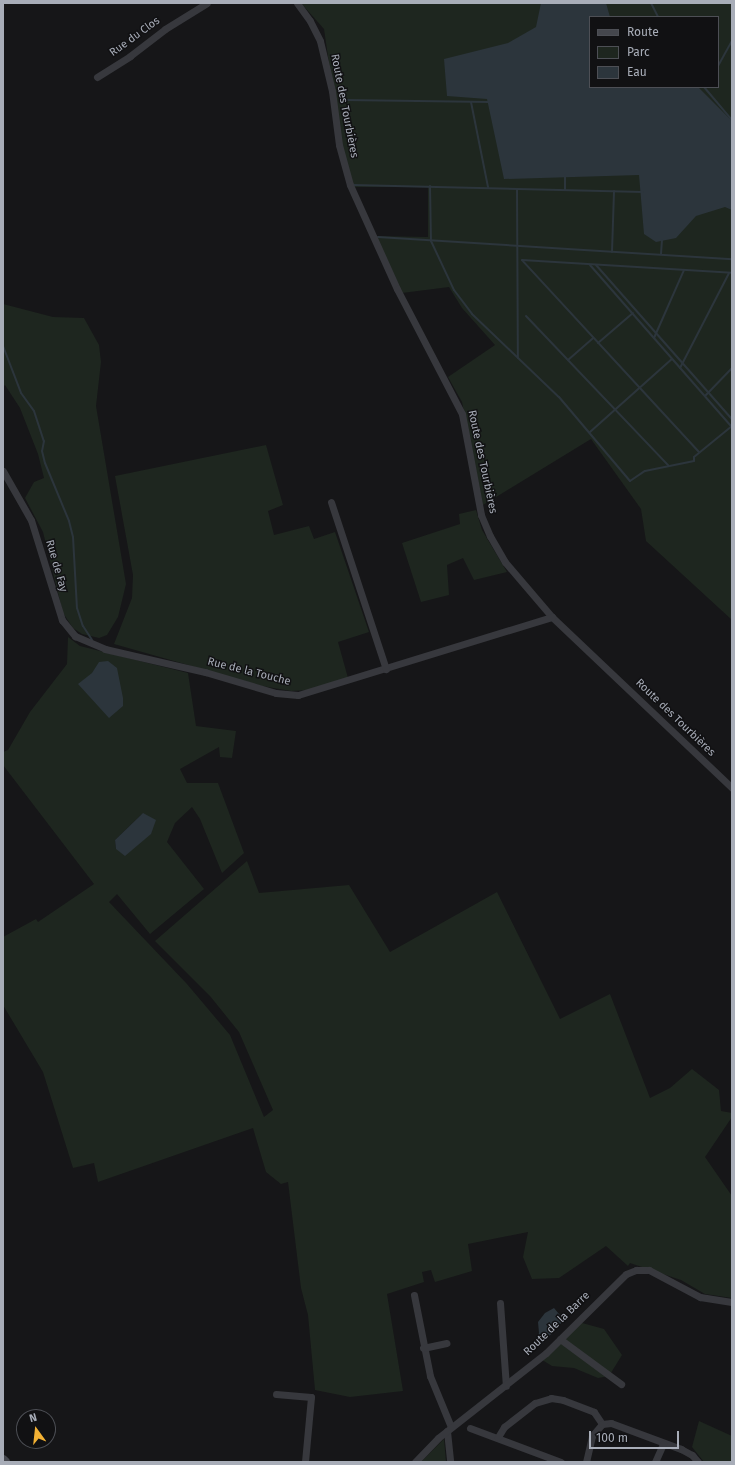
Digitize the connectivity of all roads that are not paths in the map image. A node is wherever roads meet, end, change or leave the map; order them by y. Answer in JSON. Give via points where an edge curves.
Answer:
{"nodes":[{"id":1,"x":207,"y":3,"type":"edge"},
{"id":2,"x":297,"y":3,"type":"edge"},
{"id":3,"x":97,"y":77,"type":"dead end"},
{"id":4,"x":3,"y":471,"type":"edge"},
{"id":5,"x":331,"y":502,"type":"dead end"},
{"id":6,"x":552,"y":617,"type":"junction"},
{"id":7,"x":105,"y":649,"type":"joint"},
{"id":8,"x":386,"y":669,"type":"junction"},
{"id":9,"x":732,"y":788,"type":"edge"},
{"id":10,"x":414,"y":1295,"type":"dead end"},
{"id":11,"x":732,"y":1302,"type":"edge"},
{"id":12,"x":500,"y":1303,"type":"dead end"},
{"id":13,"x":560,"y":1339,"type":"junction"},
{"id":14,"x":446,"y":1343,"type":"dead end"},
{"id":15,"x":423,"y":1348,"type":"junction"},
{"id":16,"x":621,"y":1384,"type":"dead end"},
{"id":17,"x":506,"y":1386,"type":"junction"},
{"id":18,"x":276,"y":1394,"type":"dead end"},
{"id":19,"x":602,"y":1424,"type":"junction"},
{"id":20,"x":470,"y":1428,"type":"dead end"},
{"id":21,"x":449,"y":1429,"type":"junction"},
{"id":22,"x":498,"y":1437,"type":"junction"},
{"id":23,"x":662,"y":1444,"type":"junction"},
{"id":24,"x":305,"y":1462,"type":"edge"},
{"id":25,"x":415,"y":1462,"type":"edge"},
{"id":26,"x":450,"y":1462,"type":"edge"},
{"id":27,"x":561,"y":1462,"type":"edge"},
{"id":28,"x":586,"y":1462,"type":"edge"},
{"id":29,"x":655,"y":1462,"type":"edge"},
{"id":30,"x":698,"y":1462,"type":"edge"}],
"edges":[{"from":1,"to":3,"type":"street","name":"Rue du Clos"},
{"from":2,"to":6,"type":"street","name":"Route des Tourbières","via":[[320,41],[332,91],[339,145],[350,185],[397,289],[462,414],[481,515],[505,562]]},
{"from":4,"to":7,"type":"street","name":"Rue de Fay","via":[[27,510],[62,620],[75,636]]},
{"from":5,"to":8,"type":"street"},
{"from":6,"to":8,"type":"street","name":"Rue de la Touche"},
{"from":6,"to":9,"type":"street","name":"Route des Tourbières"},
{"from":7,"to":8,"type":"street","name":"Rue de la Touche","via":[[286,695],[310,693]]},
{"from":10,"to":15,"type":"street"},
{"from":11,"to":13,"type":"street","name":"Route de la Barre","via":[[700,1297],[649,1270],[636,1270],[616,1281]]},
{"from":12,"to":17,"type":"street"},
{"from":13,"to":16,"type":"street"},
{"from":13,"to":17,"type":"street","name":"Route de la Barre"},
{"from":14,"to":15,"type":"street"},
{"from":15,"to":21,"type":"street","via":[[432,1384]]},
{"from":17,"to":21,"type":"street","name":"Route de la Barre"},
{"from":18,"to":24,"type":"street","via":[[311,1397]]},
{"from":19,"to":22,"type":"street","via":[[594,1412],[551,1398],[535,1403],[504,1426]]},
{"from":19,"to":23,"type":"street","via":[[620,1424]]},
{"from":19,"to":28,"type":"street","via":[[592,1436]]},
{"from":20,"to":22,"type":"street"},
{"from":21,"to":25,"type":"street","name":"Route de la Barre"},
{"from":21,"to":26,"type":"street"},
{"from":22,"to":27,"type":"street"},
{"from":23,"to":29,"type":"street"},
{"from":23,"to":30,"type":"street","via":[[692,1455]]}]}
